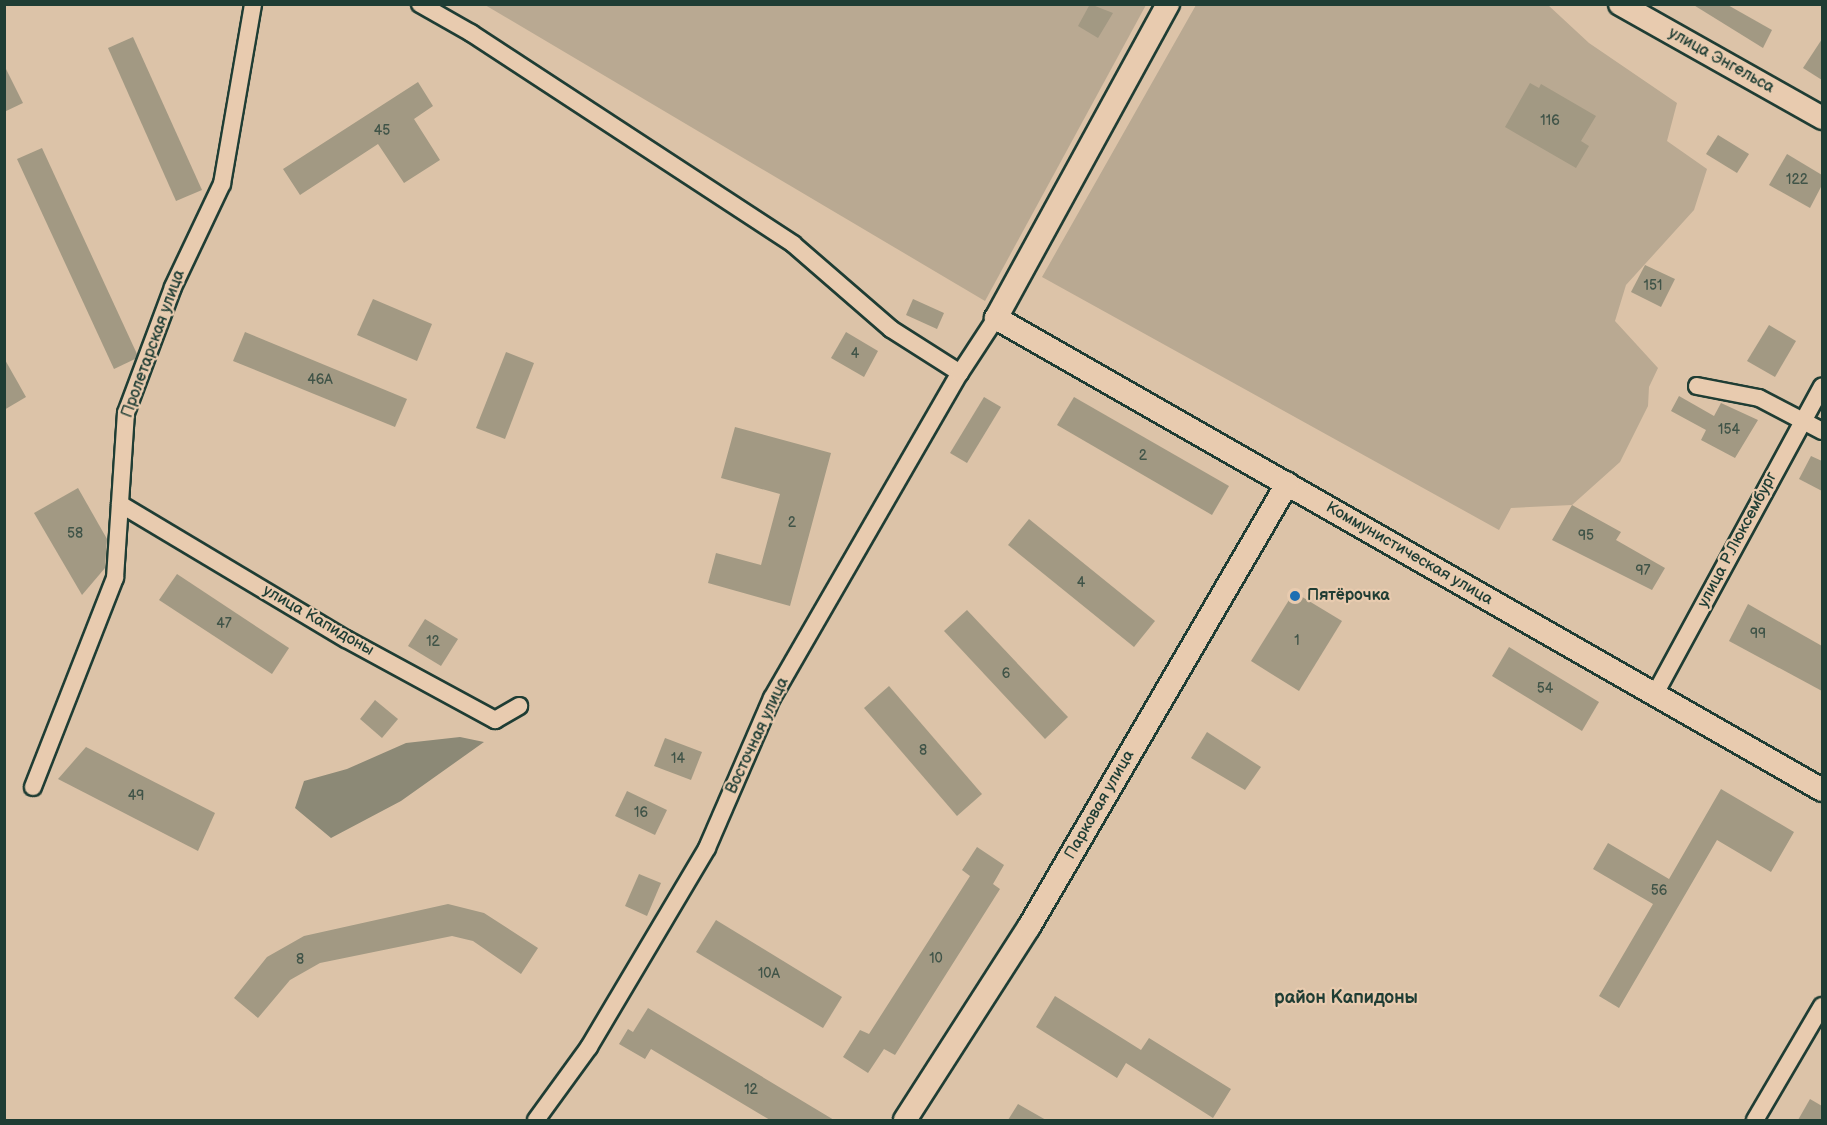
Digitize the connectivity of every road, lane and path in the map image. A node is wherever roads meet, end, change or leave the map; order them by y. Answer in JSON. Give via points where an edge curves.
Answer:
{"nodes":[{"id":1,"x":253,"y":4,"type":"edge"},
{"id":2,"x":420,"y":4,"type":"edge"},
{"id":3,"x":1168,"y":4,"type":"edge"},
{"id":4,"x":1620,"y":4,"type":"edge"},
{"id":5,"x":1822,"y":118,"type":"edge"},
{"id":6,"x":996,"y":318,"type":"junction"},
{"id":7,"x":960,"y":373,"type":"junction"},
{"id":8,"x":1697,"y":386,"type":"dead end"},
{"id":9,"x":1822,"y":386,"type":"edge"},
{"id":10,"x":1802,"y":421,"type":"junction"},
{"id":11,"x":1822,"y":431,"type":"edge"},
{"id":12,"x":1287,"y":484,"type":"junction"},
{"id":13,"x":120,"y":504,"type":"junction"},
{"id":14,"x":1655,"y":694,"type":"junction"},
{"id":15,"x":519,"y":706,"type":"dead end"},
{"id":16,"x":33,"y":787,"type":"dead end"},
{"id":17,"x":1822,"y":790,"type":"edge"},
{"id":18,"x":1822,"y":1006,"type":"edge"},
{"id":19,"x":536,"y":1120,"type":"edge"},
{"id":20,"x":905,"y":1120,"type":"edge"},
{"id":21,"x":1755,"y":1120,"type":"edge"}],
"edges":[{"from":1,"to":13,"type":"street","name":"Пролетарская улица","via":[[222,184],[173,287],[126,412]]},
{"from":2,"to":7,"type":"street","via":[[471,33],[793,244],[891,329]]},
{"from":3,"to":6,"type":"street"},
{"from":4,"to":5,"type":"street","name":"улица Энгельса"},
{"from":6,"to":7,"type":"street","name":"Восточная улица"},
{"from":6,"to":12,"type":"street","name":"Коммунистическая улица"},
{"from":7,"to":19,"type":"street","name":"Восточная улица","via":[[772,698],[707,848],[589,1047]]},
{"from":8,"to":10,"type":"street","via":[[1759,398]]},
{"from":9,"to":10,"type":"street","name":"улица Р.Люксембург"},
{"from":10,"to":11,"type":"street"},
{"from":10,"to":14,"type":"street","name":"улица Р.Люксембург"},
{"from":12,"to":14,"type":"street","name":"Коммунистическая улица"},
{"from":12,"to":20,"type":"street","name":"Парковая улица","via":[[1029,927]]},
{"from":13,"to":15,"type":"street","name":"улица Капидоны","via":[[346,639],[495,720]]},
{"from":13,"to":16,"type":"street","name":"Пролетарская улица","via":[[115,578]]},
{"from":14,"to":17,"type":"street","name":"Коммунистическая улица"},
{"from":18,"to":21,"type":"street"}]}
